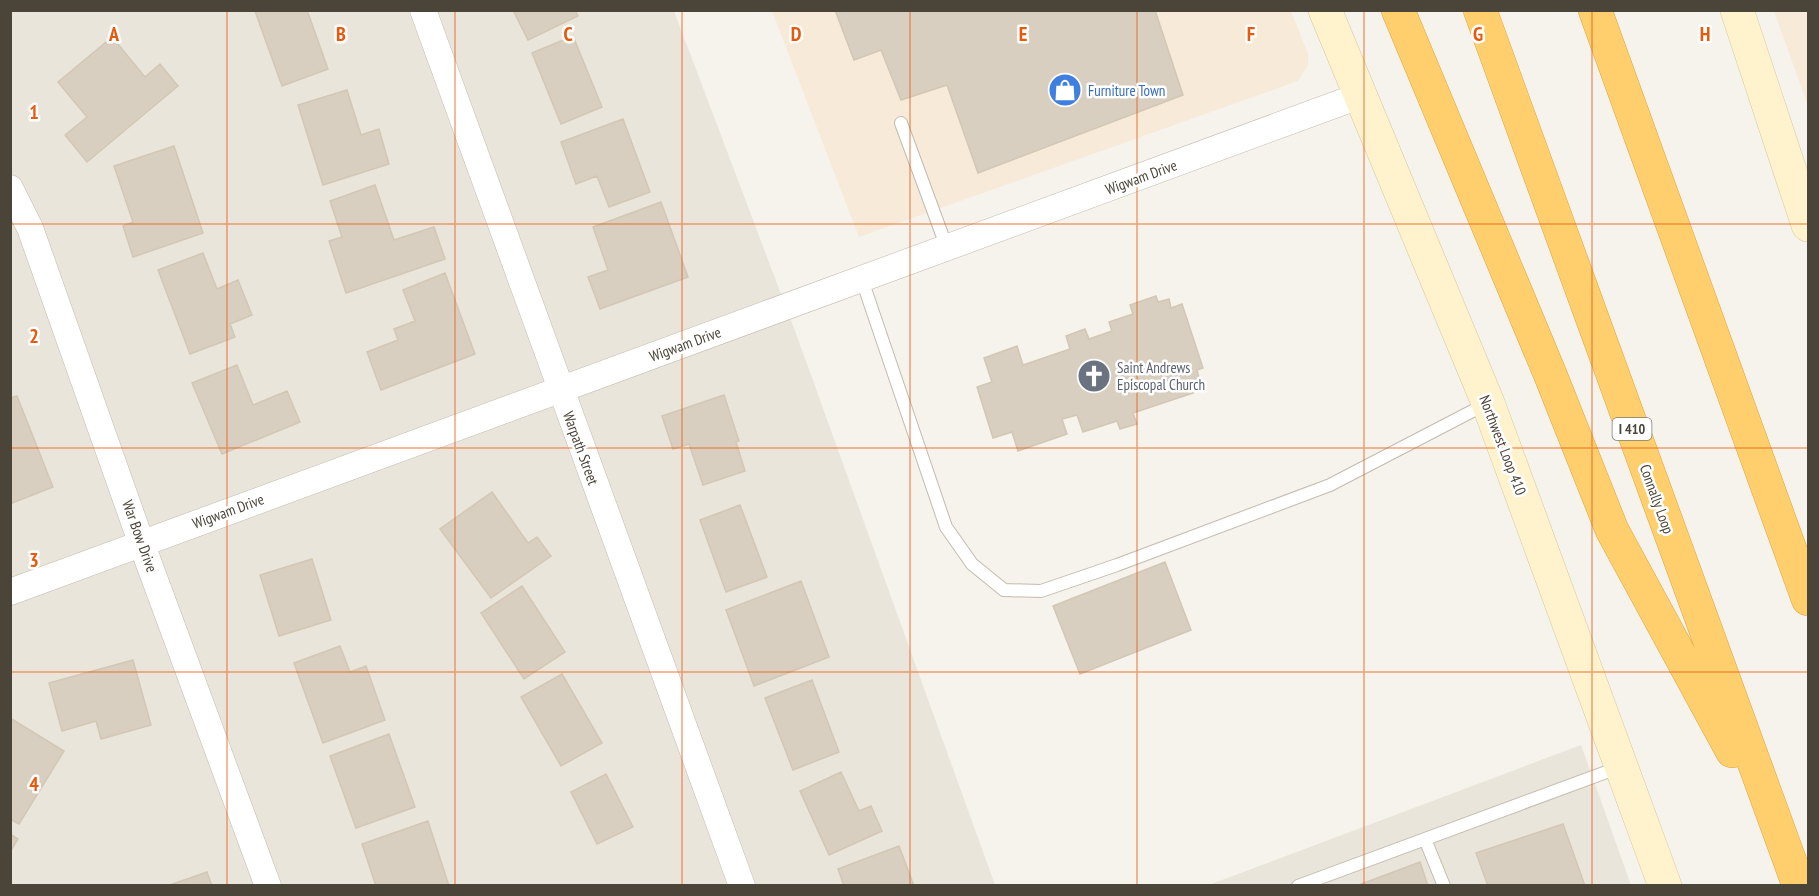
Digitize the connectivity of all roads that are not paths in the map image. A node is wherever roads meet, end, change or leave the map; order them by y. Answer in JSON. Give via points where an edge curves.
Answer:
{"nodes":[{"id":1,"x":423,"y":10,"type":"edge"},
{"id":2,"x":1325,"y":10,"type":"edge"},
{"id":3,"x":1398,"y":10,"type":"edge"},
{"id":4,"x":1479,"y":10,"type":"edge"},
{"id":5,"x":1595,"y":10,"type":"edge"},
{"id":6,"x":1737,"y":10,"type":"edge"},
{"id":7,"x":1359,"y":96,"type":"junction"},
{"id":8,"x":901,"y":123,"type":"dead end"},
{"id":9,"x":1801,"y":176,"type":"edge"},
{"id":10,"x":10,"y":188,"type":"edge"},
{"id":11,"x":1809,"y":225,"type":"edge"},
{"id":12,"x":947,"y":248,"type":"junction"},
{"id":13,"x":862,"y":280,"type":"junction"},
{"id":14,"x":560,"y":390,"type":"junction"},
{"id":15,"x":1488,"y":403,"type":"junction"},
{"id":16,"x":141,"y":542,"type":"junction"},
{"id":17,"x":10,"y":592,"type":"edge"},
{"id":18,"x":1809,"y":599,"type":"edge"},
{"id":19,"x":1623,"y":766,"type":"junction"},
{"id":20,"x":1425,"y":839,"type":"junction"},
{"id":21,"x":1785,"y":847,"type":"junction"},
{"id":22,"x":268,"y":885,"type":"edge"},
{"id":23,"x":742,"y":885,"type":"edge"},
{"id":24,"x":1298,"y":885,"type":"edge"},
{"id":25,"x":1444,"y":885,"type":"edge"},
{"id":26,"x":1665,"y":885,"type":"edge"},
{"id":27,"x":1799,"y":885,"type":"edge"}],
"edges":[{"from":1,"to":14,"type":"street","name":"Warpath Street"},
{"from":2,"to":7,"type":"main road","name":"Northwest Loop 410"},
{"from":3,"to":21,"type":"highway","via":[[1612,530]]},
{"from":4,"to":21,"type":"highway","name":"Connally Loop","number":"I 410"},
{"from":5,"to":18,"type":"highway"},
{"from":6,"to":9,"type":"main road"},
{"from":7,"to":12,"type":"street","name":"Wigwam Drive"},
{"from":7,"to":15,"type":"main road","name":"Northwest Loop 410"},
{"from":8,"to":12,"type":"lane"},
{"from":9,"to":11,"type":"main road"},
{"from":10,"to":16,"type":"street","name":"War Bow Drive","via":[[30,228]]},
{"from":12,"to":13,"type":"street","name":"Wigwam Drive"},
{"from":13,"to":14,"type":"street","name":"Wigwam Drive"},
{"from":13,"to":15,"type":"lane","via":[[946,526],[972,564],[1004,590],[1041,591],[1330,485]]},
{"from":14,"to":16,"type":"street","name":"Wigwam Drive"},
{"from":14,"to":23,"type":"street","name":"Warpath Street"},
{"from":15,"to":19,"type":"main road","name":"Northwest Loop 410"},
{"from":16,"to":17,"type":"street","name":"Wigwam Drive"},
{"from":16,"to":22,"type":"street","name":"War Bow Drive"},
{"from":19,"to":20,"type":"lane"},
{"from":19,"to":26,"type":"main road","name":"Northwest Loop 410"},
{"from":20,"to":24,"type":"lane"},
{"from":20,"to":25,"type":"lane"},
{"from":21,"to":27,"type":"highway","name":"Connally Loop","number":"I 410"}]}
